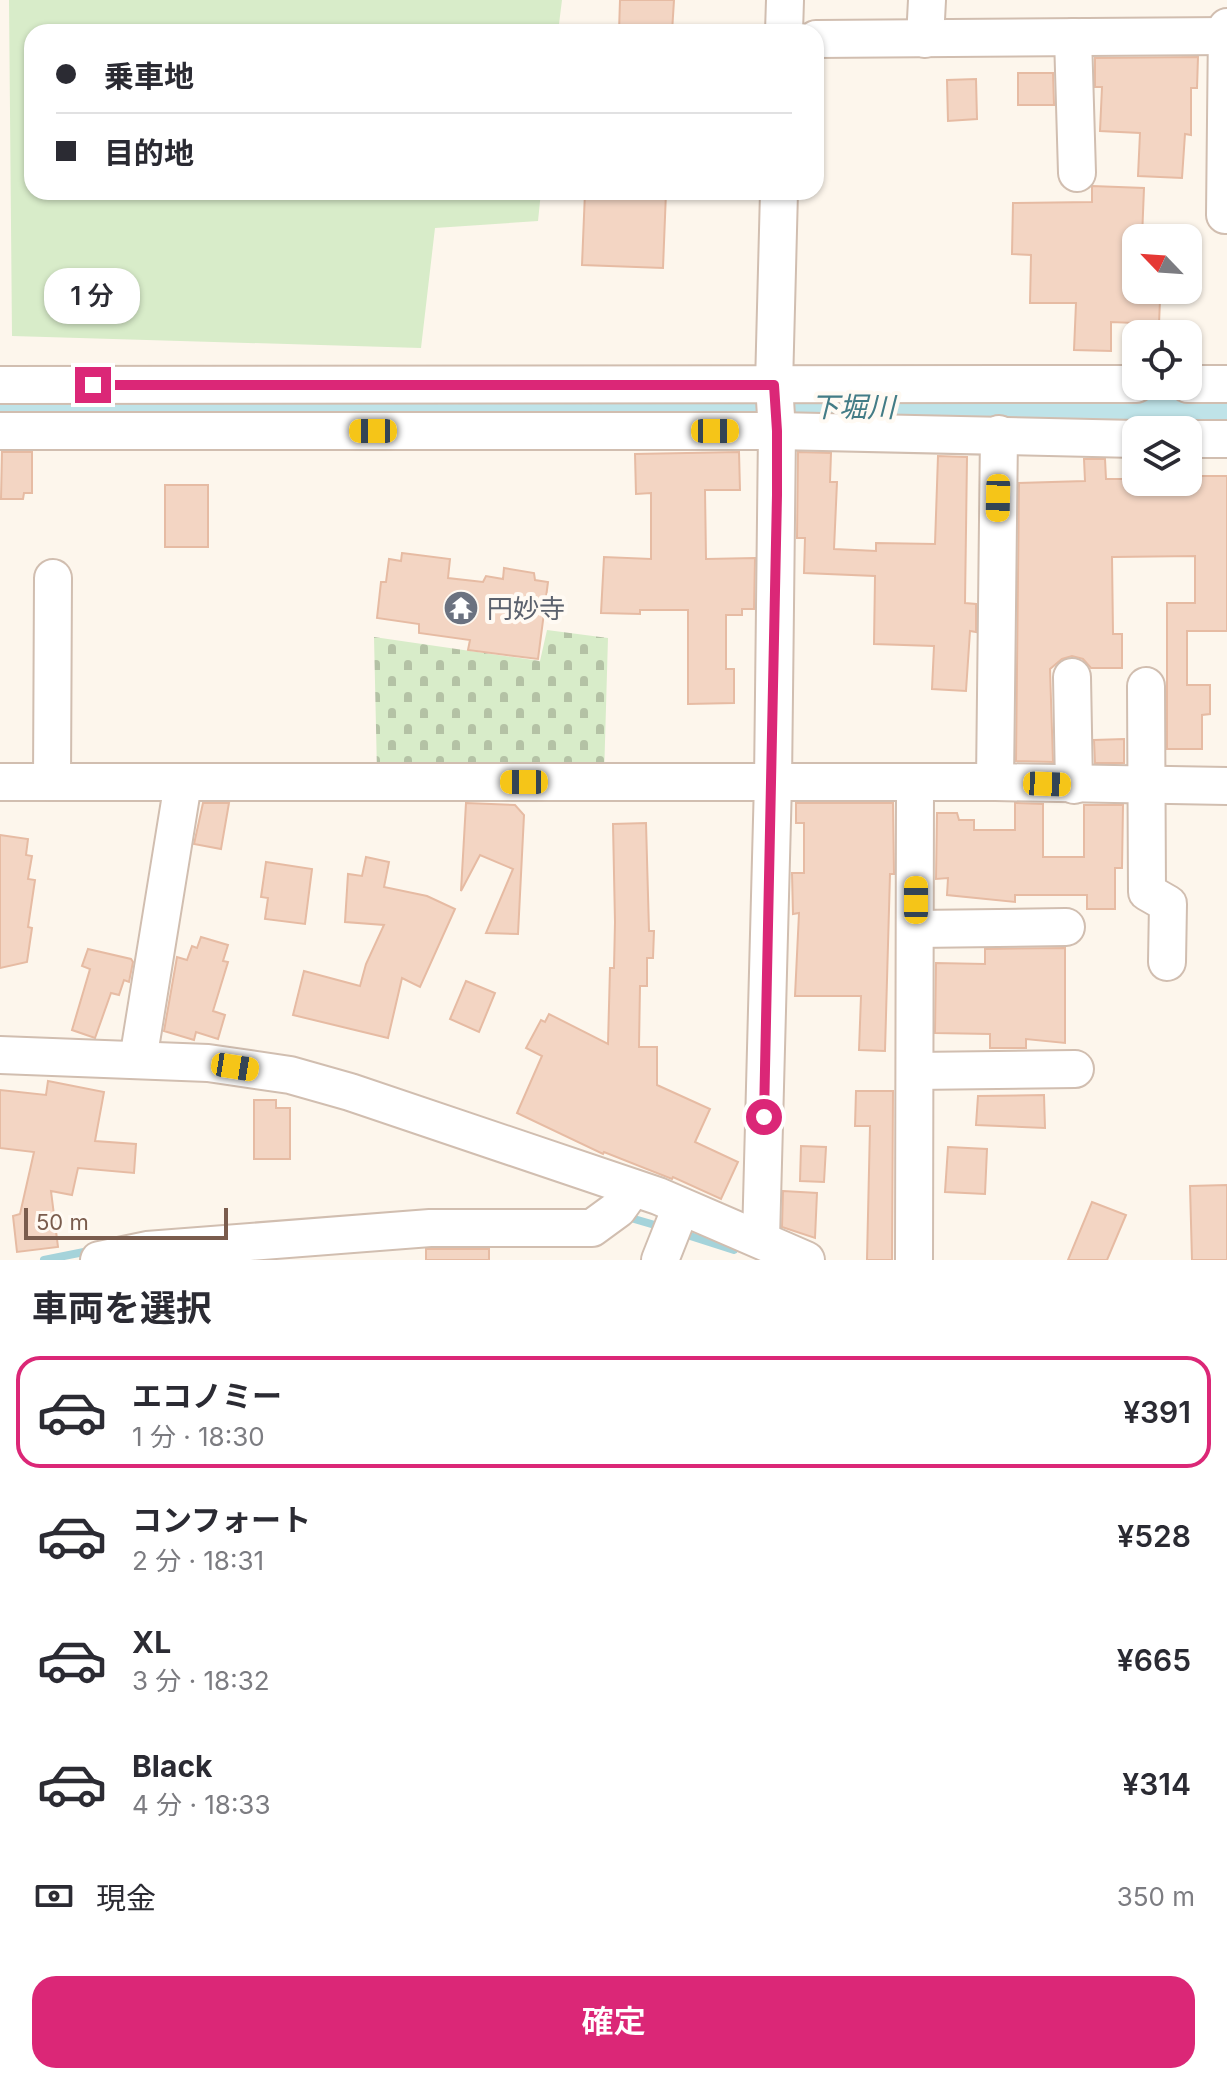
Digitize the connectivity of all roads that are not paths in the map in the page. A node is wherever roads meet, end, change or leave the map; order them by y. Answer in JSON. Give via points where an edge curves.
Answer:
{"nodes":[{"id":1,"x":785,"y":0,"type":"edge"},
{"id":2,"x":927,"y":0,"type":"edge"},
{"id":3,"x":784,"y":24,"type":"edge"},
{"id":4,"x":1227,"y":27,"type":"edge"},
{"id":5,"x":1227,"y":36,"type":"edge"},
{"id":6,"x":1073,"y":37,"type":"junction"},
{"id":7,"x":824,"y":39,"type":"edge"},
{"id":8,"x":925,"y":39,"type":"junction"},
{"id":9,"x":1077,"y":173,"type":"dead end"},
{"id":10,"x":779,"y":200,"type":"edge"},
{"id":11,"x":1225,"y":215,"type":"dead end"},
{"id":12,"x":1122,"y":384,"type":"edge"},
{"id":13,"x":1202,"y":384,"type":"edge"},
{"id":14,"x":1227,"y":384,"type":"edge"},
{"id":15,"x":0,"y":385,"type":"edge"},
{"id":16,"x":774,"y":386,"type":"junction"},
{"id":17,"x":777,"y":430,"type":"junction"},
{"id":18,"x":0,"y":431,"type":"edge"},
{"id":19,"x":999,"y":434,"type":"junction"},
{"id":20,"x":1122,"y":438,"type":"edge"},
{"id":21,"x":1202,"y":439,"type":"edge"},
{"id":22,"x":1227,"y":439,"type":"edge"},
{"id":23,"x":53,"y":578,"type":"dead end"},
{"id":24,"x":1072,"y":677,"type":"dead end"},
{"id":25,"x":1146,"y":686,"type":"dead end"},
{"id":26,"x":0,"y":782,"type":"edge"},
{"id":27,"x":52,"y":782,"type":"junction"},
{"id":28,"x":773,"y":782,"type":"junction"},
{"id":29,"x":995,"y":782,"type":"junction"},
{"id":30,"x":183,"y":783,"type":"junction"},
{"id":31,"x":915,"y":784,"type":"junction"},
{"id":32,"x":1146,"y":784,"type":"junction"},
{"id":33,"x":1074,"y":785,"type":"junction"},
{"id":34,"x":1227,"y":786,"type":"edge"},
{"id":35,"x":1066,"y":927,"type":"dead end"},
{"id":36,"x":916,"y":929,"type":"junction"},
{"id":37,"x":1167,"y":962,"type":"dead end"},
{"id":38,"x":0,"y":1055,"type":"edge"},
{"id":39,"x":138,"y":1060,"type":"junction"},
{"id":40,"x":1075,"y":1069,"type":"dead end"},
{"id":41,"x":915,"y":1071,"type":"junction"},
{"id":42,"x":614,"y":1209,"type":"junction"},
{"id":43,"x":672,"y":1230,"type":"edge"},
{"id":44,"x":761,"y":1239,"type":"junction"},
{"id":45,"x":99,"y":1260,"type":"edge"},
{"id":46,"x":806,"y":1260,"type":"edge"},
{"id":47,"x":914,"y":1260,"type":"edge"}],
"edges":[{"from":1,"to":3,"type":"street"},
{"from":2,"to":8,"type":"street"},
{"from":4,"to":5,"type":"street"},
{"from":5,"to":6,"type":"street"},
{"from":5,"to":11,"type":"street"},
{"from":6,"to":8,"type":"street"},
{"from":6,"to":9,"type":"street"},
{"from":7,"to":8,"type":"street"},
{"from":10,"to":16,"type":"street"},
{"from":12,"to":16,"type":"street"},
{"from":13,"to":14,"type":"street"},
{"from":15,"to":16,"type":"street"},
{"from":16,"to":17,"type":"street"},
{"from":17,"to":18,"type":"street"},
{"from":17,"to":19,"type":"street"},
{"from":17,"to":28,"type":"street"},
{"from":19,"to":20,"type":"street"},
{"from":19,"to":29,"type":"street"},
{"from":21,"to":22,"type":"street"},
{"from":23,"to":27,"type":"street"},
{"from":24,"to":33,"type":"street"},
{"from":25,"to":32,"type":"street"},
{"from":26,"to":27,"type":"street"},
{"from":27,"to":30,"type":"street"},
{"from":28,"to":30,"type":"street"},
{"from":28,"to":31,"type":"street"},
{"from":28,"to":44,"type":"street"},
{"from":29,"to":31,"type":"street"},
{"from":29,"to":33,"type":"street"},
{"from":30,"to":39,"type":"street"},
{"from":31,"to":36,"type":"street"},
{"from":32,"to":33,"type":"street"},
{"from":32,"to":34,"type":"street"},
{"from":32,"to":37,"type":"street","via":[[1147,892],[1168,904]]},
{"from":35,"to":36,"type":"street"},
{"from":36,"to":41,"type":"street"},
{"from":38,"to":39,"type":"street"},
{"from":39,"to":42,"type":"street","via":[[290,1075],[350,1092]]},
{"from":40,"to":41,"type":"street"},
{"from":41,"to":47,"type":"street"},
{"from":42,"to":43,"type":"street"},
{"from":42,"to":45,"type":"street","via":[[147,1250]]},
{"from":43,"to":44,"type":"street"},
{"from":44,"to":46,"type":"street"}]}
